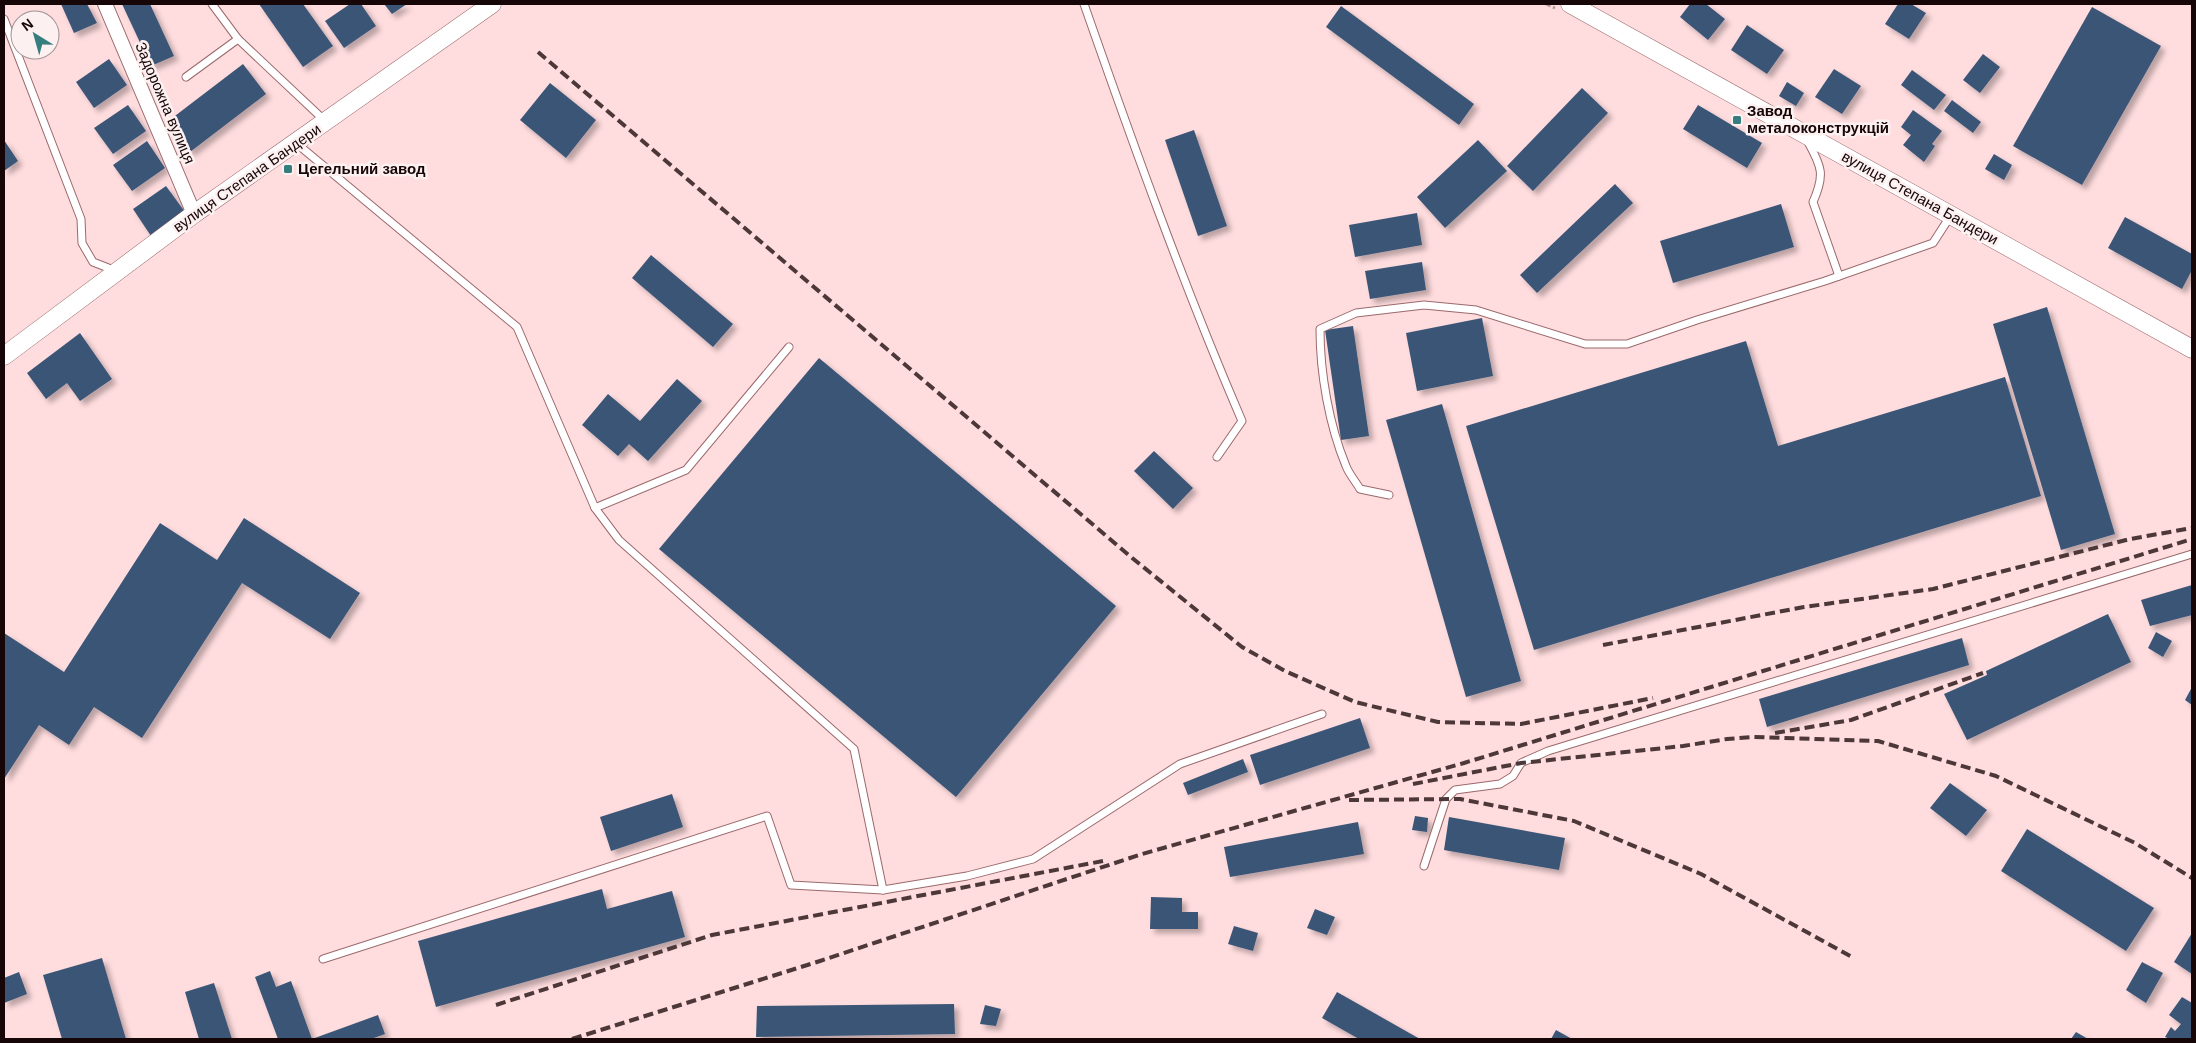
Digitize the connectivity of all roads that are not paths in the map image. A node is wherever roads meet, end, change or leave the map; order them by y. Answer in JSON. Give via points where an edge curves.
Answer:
{"nodes":[{"id":1,"x":105,"y":4,"type":"edge"},
{"id":2,"x":212,"y":4,"type":"edge"},
{"id":3,"x":492,"y":4,"type":"edge"},
{"id":4,"x":1084,"y":4,"type":"edge"},
{"id":5,"x":1570,"y":4,"type":"edge"},
{"id":6,"x":4,"y":19,"type":"edge"},
{"id":7,"x":238,"y":38,"type":"junction"},
{"id":8,"x":186,"y":77,"type":"dead end"},
{"id":9,"x":326,"y":122,"type":"junction"},
{"id":10,"x":1804,"y":135,"type":"junction"},
{"id":11,"x":296,"y":143,"type":"junction"},
{"id":12,"x":194,"y":214,"type":"junction"},
{"id":13,"x":1951,"y":215,"type":"junction"},
{"id":14,"x":117,"y":272,"type":"junction"},
{"id":15,"x":1839,"y":276,"type":"junction"},
{"id":16,"x":790,"y":347,"type":"dead end"},
{"id":17,"x":2192,"y":349,"type":"edge"},
{"id":18,"x":4,"y":356,"type":"edge"},
{"id":19,"x":1217,"y":457,"type":"dead end"},
{"id":20,"x":1389,"y":495,"type":"dead end"},
{"id":21,"x":595,"y":508,"type":"junction"},
{"id":22,"x":2192,"y":554,"type":"edge"},
{"id":23,"x":1322,"y":714,"type":"dead end"},
{"id":24,"x":1424,"y":866,"type":"dead end"},
{"id":25,"x":883,"y":890,"type":"junction"},
{"id":26,"x":323,"y":959,"type":"dead end"}],
"edges":[{"from":1,"to":12,"type":"street","name":"Задорожна вулиця"},
{"from":2,"to":7,"type":"lane"},
{"from":3,"to":9,"type":"street","name":"вулиця Степана Бандери"},
{"from":4,"to":19,"type":"lane","via":[[1210,348],[1242,421]]},
{"from":5,"to":10,"type":"street","name":"вулиця Степана Бандери"},
{"from":6,"to":14,"type":"lane","via":[[81,219],[82,243],[93,262]]},
{"from":7,"to":8,"type":"lane"},
{"from":7,"to":9,"type":"lane"},
{"from":9,"to":11,"type":"street","name":"вулиця Степана Бандери"},
{"from":10,"to":13,"type":"street","name":"вулиця Степана Бандери"},
{"from":10,"to":15,"type":"lane","via":[[1821,164],[1820,187],[1813,202]]},
{"from":11,"to":12,"type":"street","name":"вулиця Степана Бандери"},
{"from":11,"to":21,"type":"lane","via":[[517,327]]},
{"from":12,"to":14,"type":"street","name":"вулиця Степана Бандери"},
{"from":13,"to":15,"type":"lane","via":[[1933,244]]},
{"from":13,"to":17,"type":"street","name":"вулиця Степана Бандери"},
{"from":14,"to":18,"type":"street","name":"вулиця Степана Бандери"},
{"from":15,"to":20,"type":"lane","via":[[1627,344],[1585,344],[1476,310],[1424,305],[1356,314],[1320,329],[1320,357],[1330,412],[1346,467],[1360,489]]},
{"from":16,"to":21,"type":"lane","via":[[686,470]]},
{"from":21,"to":25,"type":"lane","via":[[619,540],[854,749]]},
{"from":22,"to":24,"type":"lane","via":[[1548,751],[1521,763],[1513,776],[1500,784],[1455,790],[1446,799]]},
{"from":23,"to":25,"type":"lane","via":[[1180,764],[1033,858],[967,876]]},
{"from":25,"to":26,"type":"lane","via":[[791,885],[767,816]]}]}
